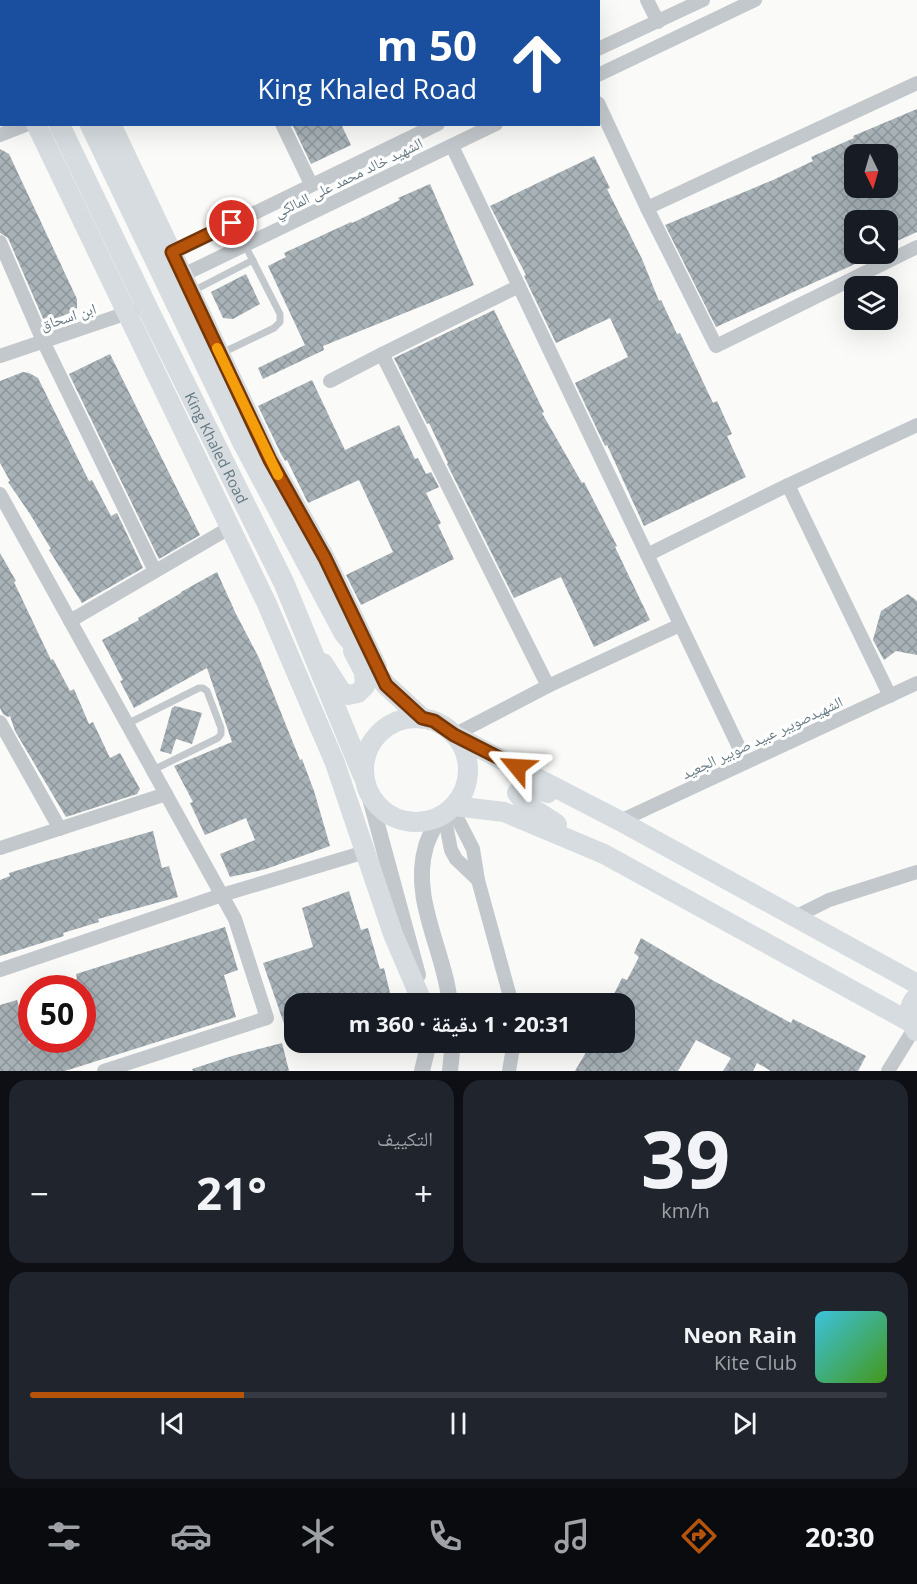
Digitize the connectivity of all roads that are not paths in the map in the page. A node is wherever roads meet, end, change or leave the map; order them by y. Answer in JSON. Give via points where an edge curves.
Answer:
{"nodes":[{"id":1,"x":647,"y":0,"type":"edge"},
{"id":2,"x":703,"y":0,"type":"edge"},
{"id":3,"x":754,"y":0,"type":"edge"},
{"id":4,"x":658,"y":22,"type":"junction"},
{"id":5,"x":600,"y":48,"type":"edge"},
{"id":6,"x":600,"y":74,"type":"edge"},
{"id":7,"x":917,"y":83,"type":"edge"},
{"id":8,"x":600,"y":106,"type":"edge"},
{"id":9,"x":23,"y":126,"type":"edge"},
{"id":10,"x":37,"y":126,"type":"edge"},
{"id":11,"x":60,"y":126,"type":"edge"},
{"id":12,"x":91,"y":126,"type":"edge"},
{"id":13,"x":112,"y":126,"type":"edge"},
{"id":14,"x":283,"y":126,"type":"edge"},
{"id":15,"x":434,"y":126,"type":"edge"},
{"id":16,"x":492,"y":126,"type":"edge"},
{"id":17,"x":0,"y":135,"type":"edge"},
{"id":18,"x":452,"y":146,"type":"junction"},
{"id":19,"x":311,"y":184,"type":"junction"},
{"id":20,"x":647,"y":208,"type":"junction"},
{"id":21,"x":0,"y":242,"type":"edge"},
{"id":22,"x":245,"y":245,"type":"junction"},
{"id":23,"x":917,"y":247,"type":"edge"},
{"id":24,"x":172,"y":252,"type":"junction"},
{"id":25,"x":253,"y":260,"type":"junction"},
{"id":26,"x":186,"y":284,"type":"junction"},
{"id":27,"x":519,"y":286,"type":"junction"},
{"id":28,"x":147,"y":307,"type":"junction"},
{"id":29,"x":126,"y":314,"type":"junction"},
{"id":30,"x":43,"y":341,"type":"junction"},
{"id":31,"x":220,"y":354,"type":"junction"},
{"id":32,"x":382,"y":354,"type":"junction"},
{"id":33,"x":0,"y":356,"type":"edge"},
{"id":34,"x":330,"y":381,"type":"dead end"},
{"id":35,"x":917,"y":425,"type":"edge"},
{"id":36,"x":788,"y":485,"type":"junction"},
{"id":37,"x":0,"y":494,"type":"edge"},
{"id":38,"x":231,"y":527,"type":"junction"},
{"id":39,"x":647,"y":555,"type":"junction"},
{"id":40,"x":155,"y":571,"type":"junction"},
{"id":41,"x":70,"y":621,"type":"junction"},
{"id":42,"x":680,"y":625,"type":"junction"},
{"id":43,"x":344,"y":633,"type":"junction"},
{"id":44,"x":309,"y":640,"type":"junction"},
{"id":45,"x":917,"y":683,"type":"edge"},
{"id":46,"x":386,"y":685,"type":"junction"},
{"id":47,"x":548,"y":686,"type":"junction"},
{"id":48,"x":890,"y":696,"type":"junction"},
{"id":49,"x":422,"y":718,"type":"junction"},
{"id":50,"x":127,"y":724,"type":"junction"},
{"id":51,"x":1,"y":726,"type":"edge"},
{"id":52,"x":454,"y":735,"type":"junction"},
{"id":53,"x":746,"y":762,"type":"junction"},
{"id":54,"x":153,"y":770,"type":"junction"},
{"id":55,"x":365,"y":783,"type":"junction"},
{"id":56,"x":166,"y":794,"type":"junction"},
{"id":57,"x":447,"y":811,"type":"junction"},
{"id":58,"x":620,"y":820,"type":"junction"},
{"id":59,"x":60,"y":829,"type":"junction"},
{"id":60,"x":0,"y":848,"type":"edge"},
{"id":61,"x":365,"y":852,"type":"junction"},
{"id":62,"x":604,"y":854,"type":"junction"},
{"id":63,"x":917,"y":872,"type":"edge"},
{"id":64,"x":478,"y":880,"type":"junction"},
{"id":65,"x":222,"y":895,"type":"junction"},
{"id":66,"x":795,"y":917,"type":"junction"},
{"id":67,"x":0,"y":970,"type":"edge"},
{"id":68,"x":917,"y":984,"type":"edge"},
{"id":69,"x":419,"y":993,"type":"edge"},
{"id":70,"x":422,"y":993,"type":"edge"},
{"id":71,"x":448,"y":993,"type":"edge"},
{"id":72,"x":509,"y":993,"type":"edge"},
{"id":73,"x":917,"y":996,"type":"edge"},
{"id":74,"x":914,"y":1027,"type":"edge"},
{"id":75,"x":426,"y":1053,"type":"edge"},
{"id":76,"x":452,"y":1053,"type":"edge"},
{"id":77,"x":512,"y":1053,"type":"edge"},
{"id":78,"x":104,"y":1071,"type":"edge"},
{"id":79,"x":422,"y":1071,"type":"edge"},
{"id":80,"x":450,"y":1071,"type":"edge"},
{"id":81,"x":509,"y":1071,"type":"edge"},
{"id":82,"x":888,"y":1071,"type":"edge"}],
"edges":[{"from":1,"to":4,"type":"street"},
{"from":2,"to":4,"type":"street"},
{"from":3,"to":6,"type":"street"},
{"from":4,"to":5,"type":"street"},
{"from":7,"to":20,"type":"street"},
{"from":8,"to":20,"type":"street"},
{"from":9,"to":17,"type":"street"},
{"from":10,"to":29,"type":"main road"},
{"from":11,"to":28,"type":"main road","name":"King Khaled Road"},
{"from":12,"to":43,"type":"main road","name":"King Khaled Road","via":[[242,441]]},
{"from":13,"to":24,"type":"main road"},
{"from":14,"to":19,"type":"street"},
{"from":15,"to":19,"type":"street","name":"الشهيد خالد محمد على المالكي"},
{"from":16,"to":18,"type":"street","name":"الشهيد خالد محمد على المالكي"},
{"from":18,"to":22,"type":"street","name":"الشهيد خالد محمد على المالكي"},
{"from":18,"to":27,"type":"street"},
{"from":19,"to":24,"type":"street","name":"الشهيد خالد محمد على المالكي"},
{"from":20,"to":23,"type":"street","via":[[716,346]]},
{"from":21,"to":30,"type":"street"},
{"from":22,"to":25,"type":"lane"},
{"from":22,"to":26,"type":"street","name":"الشهيد خالد محمد على المالكي"},
{"from":24,"to":26,"type":"main road"},
{"from":25,"to":26,"type":"lane"},
{"from":25,"to":31,"type":"lane","via":[[280,314],[280,322]]},
{"from":26,"to":31,"type":"main road"},
{"from":27,"to":32,"type":"street"},
{"from":27,"to":39,"type":"street"},
{"from":28,"to":29,"type":"street","name":"ابن اسحاق"},
{"from":28,"to":44,"type":"main road","name":"King Khaled Road"},
{"from":29,"to":30,"type":"street","name":"ابن اسحاق"},
{"from":29,"to":38,"type":"main road"},
{"from":30,"to":33,"type":"street","name":"ابن اسحاق"},
{"from":30,"to":40,"type":"street"},
{"from":31,"to":46,"type":"main road"},
{"from":32,"to":34,"type":"street"},
{"from":32,"to":47,"type":"street"},
{"from":35,"to":36,"type":"street"},
{"from":36,"to":39,"type":"street"},
{"from":36,"to":48,"type":"street"},
{"from":37,"to":41,"type":"street"},
{"from":38,"to":40,"type":"street"},
{"from":38,"to":61,"type":"main road","via":[[323,734]]},
{"from":39,"to":42,"type":"street"},
{"from":40,"to":41,"type":"street"},
{"from":41,"to":50,"type":"street"},
{"from":42,"to":47,"type":"street"},
{"from":42,"to":53,"type":"street"},
{"from":43,"to":44,"type":"main road","via":[[364,672],[365,686],[358,693],[348,695],[341,691]]},
{"from":43,"to":46,"type":"main road","name":"King Khaled Road"},
{"from":44,"to":55,"type":"main road","name":"King Khaled Road"},
{"from":45,"to":48,"type":"street","name":"الشهيدصويبر عبيد صوبير الجعيد"},
{"from":46,"to":49,"type":"main road","name":"King Khaled Road"},
{"from":47,"to":52,"type":"street"},
{"from":48,"to":53,"type":"street","name":"الشهيدصويبر عبيد صوبير الجعيد"},
{"from":49,"to":52,"type":"main road"},
{"from":49,"to":55,"type":"main road","via":[[392,723],[379,733],[364,760]]},
{"from":50,"to":54,"type":"street"},
{"from":50,"to":54,"type":"lane","via":[[199,688],[207,692],[221,734]]},
{"from":51,"to":59,"type":"street"},
{"from":52,"to":57,"type":"main road","via":[[468,762],[468,778],[463,793]]},
{"from":52,"to":58,"type":"main road"},
{"from":53,"to":58,"type":"street","name":"الشهيدصويبر عبيد صوبير الجعيد"},
{"from":54,"to":56,"type":"street"},
{"from":55,"to":57,"type":"main road","via":[[377,805],[390,816],[423,822]]},
{"from":55,"to":70,"type":"street"},
{"from":56,"to":59,"type":"street"},
{"from":56,"to":65,"type":"street"},
{"from":57,"to":62,"type":"main road","via":[[504,812]]},
{"from":57,"to":64,"type":"street","via":[[469,838]]},
{"from":57,"to":64,"type":"street","via":[[451,850]]},
{"from":57,"to":71,"type":"street","via":[[426,845],[421,890]]},
{"from":58,"to":62,"type":"main road","via":[[523,785],[517,793],[525,803]]},
{"from":58,"to":66,"type":"main road"},
{"from":59,"to":60,"type":"street"},
{"from":61,"to":65,"type":"street"},
{"from":61,"to":69,"type":"main road","via":[[393,934]]},
{"from":62,"to":74,"type":"main road"},
{"from":63,"to":66,"type":"street","via":[[829,900]]},
{"from":64,"to":72,"type":"street"},
{"from":65,"to":67,"type":"street"},
{"from":65,"to":78,"type":"street","via":[[235,919],[267,1018]]},
{"from":66,"to":68,"type":"main road"},
{"from":73,"to":74,"type":"main road","via":[[910,1006]]},
{"from":74,"to":82,"type":"street"},
{"from":75,"to":79,"type":"street"},
{"from":76,"to":80,"type":"street"},
{"from":77,"to":81,"type":"street"}]}
